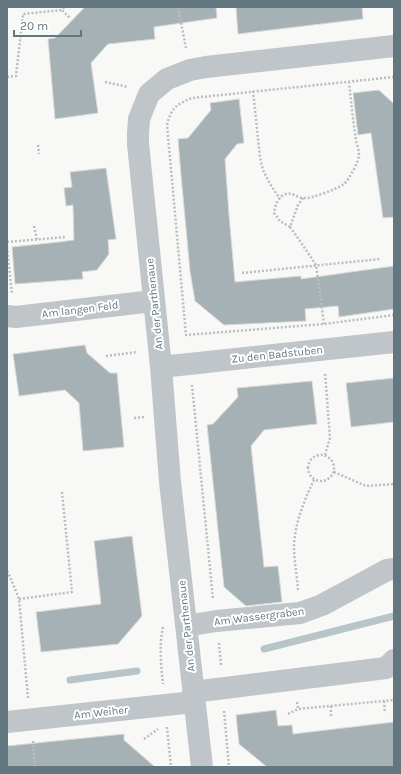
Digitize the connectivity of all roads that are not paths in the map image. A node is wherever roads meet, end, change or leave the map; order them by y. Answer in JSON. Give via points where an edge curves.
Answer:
{"nodes":[{"id":1,"x":394,"y":46,"type":"edge"},
{"id":2,"x":153,"y":300,"type":"junction"},
{"id":3,"x":10,"y":308,"type":"edge"},
{"id":4,"x":394,"y":342,"type":"edge"},
{"id":5,"x":161,"y":367,"type":"junction"},
{"id":6,"x":394,"y":568,"type":"edge"},
{"id":7,"x":186,"y":626,"type":"junction"},
{"id":8,"x":394,"y":660,"type":"edge"},
{"id":9,"x":194,"y":697,"type":"junction"},
{"id":10,"x":7,"y":722,"type":"edge"},
{"id":11,"x":202,"y":767,"type":"edge"}],
"edges":[{"from":1,"to":2,"type":"street","name":"An der Parthenaue","via":[[190,70],[167,79],[149,94],[139,119],[138,144]]},
{"from":2,"to":3,"type":"street","name":"Am langen Feld","via":[[16,317]]},
{"from":2,"to":5,"type":"street","name":"An der Parthenaue"},
{"from":4,"to":5,"type":"street","name":"Zu den Badstuben"},
{"from":5,"to":7,"type":"street","name":"An der Parthenaue","via":[[170,482]]},
{"from":6,"to":7,"type":"street","name":"Am Wassergraben","via":[[322,605],[300,613]]},
{"from":7,"to":9,"type":"street","name":"An der Parthenaue"},
{"from":8,"to":9,"type":"street","via":[[386,668],[222,689]]},
{"from":9,"to":10,"type":"street","name":"Am Weiher"},
{"from":9,"to":11,"type":"street","name":"An der Parthenaue"}]}
